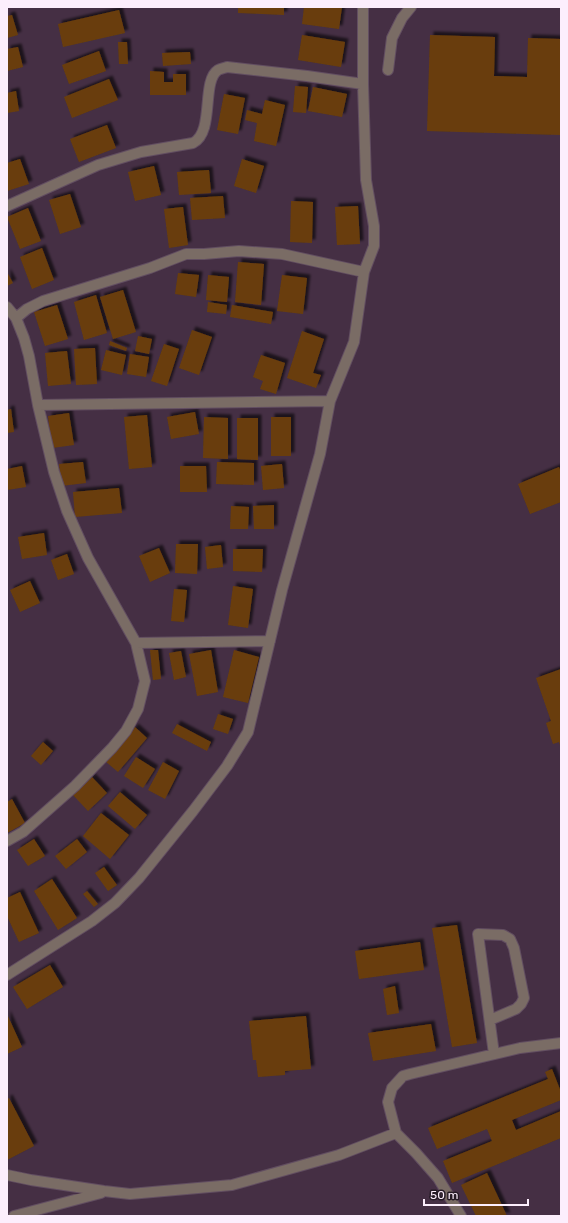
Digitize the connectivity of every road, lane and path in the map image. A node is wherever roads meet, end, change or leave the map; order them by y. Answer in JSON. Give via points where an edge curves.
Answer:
{"nodes":[{"id":1,"x":363,"y":7,"type":"edge"},
{"id":2,"x":411,"y":7,"type":"edge"},
{"id":3,"x":388,"y":70,"type":"dead end"},
{"id":4,"x":363,"y":84,"type":"junction"},
{"id":5,"x":7,"y":206,"type":"edge"},
{"id":6,"x":364,"y":272,"type":"junction"},
{"id":7,"x":7,"y":307,"type":"edge"},
{"id":8,"x":16,"y":318,"type":"junction"},
{"id":9,"x":330,"y":401,"type":"junction"},
{"id":10,"x":38,"y":405,"type":"junction"},
{"id":11,"x":270,"y":641,"type":"junction"},
{"id":12,"x":136,"y":643,"type":"junction"},
{"id":13,"x":7,"y":841,"type":"edge"},
{"id":14,"x":7,"y":975,"type":"edge"},
{"id":15,"x":490,"y":1020,"type":"junction"},
{"id":16,"x":561,"y":1043,"type":"edge"},
{"id":17,"x":494,"y":1054,"type":"junction"},
{"id":18,"x":396,"y":1133,"type":"junction"},
{"id":19,"x":7,"y":1175,"type":"edge"},
{"id":20,"x":104,"y":1192,"type":"junction"},
{"id":21,"x":14,"y":1216,"type":"edge"},
{"id":22,"x":461,"y":1216,"type":"edge"}],
"edges":[{"from":1,"to":4,"type":"street"},
{"from":2,"to":3,"type":"street","via":[[392,38]]},
{"from":4,"to":5,"type":"street","via":[[227,67],[217,70],[212,78],[205,125],[197,141],[141,152],[98,165]]},
{"from":4,"to":6,"type":"street","via":[[366,180],[374,226],[374,246]]},
{"from":6,"to":8,"type":"street","via":[[282,254],[238,251],[186,254],[150,268],[43,301]]},
{"from":6,"to":9,"type":"street","via":[[354,342]]},
{"from":7,"to":8,"type":"street"},
{"from":8,"to":10,"type":"street","via":[[29,356]]},
{"from":9,"to":10,"type":"street"},
{"from":9,"to":11,"type":"street","via":[[320,454]]},
{"from":10,"to":12,"type":"street","via":[[54,472],[67,511],[88,558]]},
{"from":11,"to":12,"type":"street"},
{"from":11,"to":14,"type":"street","via":[[248,732],[227,766],[193,811],[140,878],[115,903]]},
{"from":12,"to":13,"type":"street","via":[[144,681],[138,709],[126,731],[75,786],[24,832]]},
{"from":15,"to":15,"type":"street","via":[[516,1009],[524,998],[510,939],[503,935],[478,934]]},
{"from":15,"to":17,"type":"street"},
{"from":16,"to":17,"type":"street"},
{"from":17,"to":18,"type":"street","via":[[403,1076],[392,1088],[388,1102]]},
{"from":18,"to":20,"type":"street","via":[[339,1155],[232,1185],[130,1194]]},
{"from":18,"to":22,"type":"street","via":[[438,1178]]},
{"from":19,"to":20,"type":"street"},
{"from":20,"to":21,"type":"street"}]}
